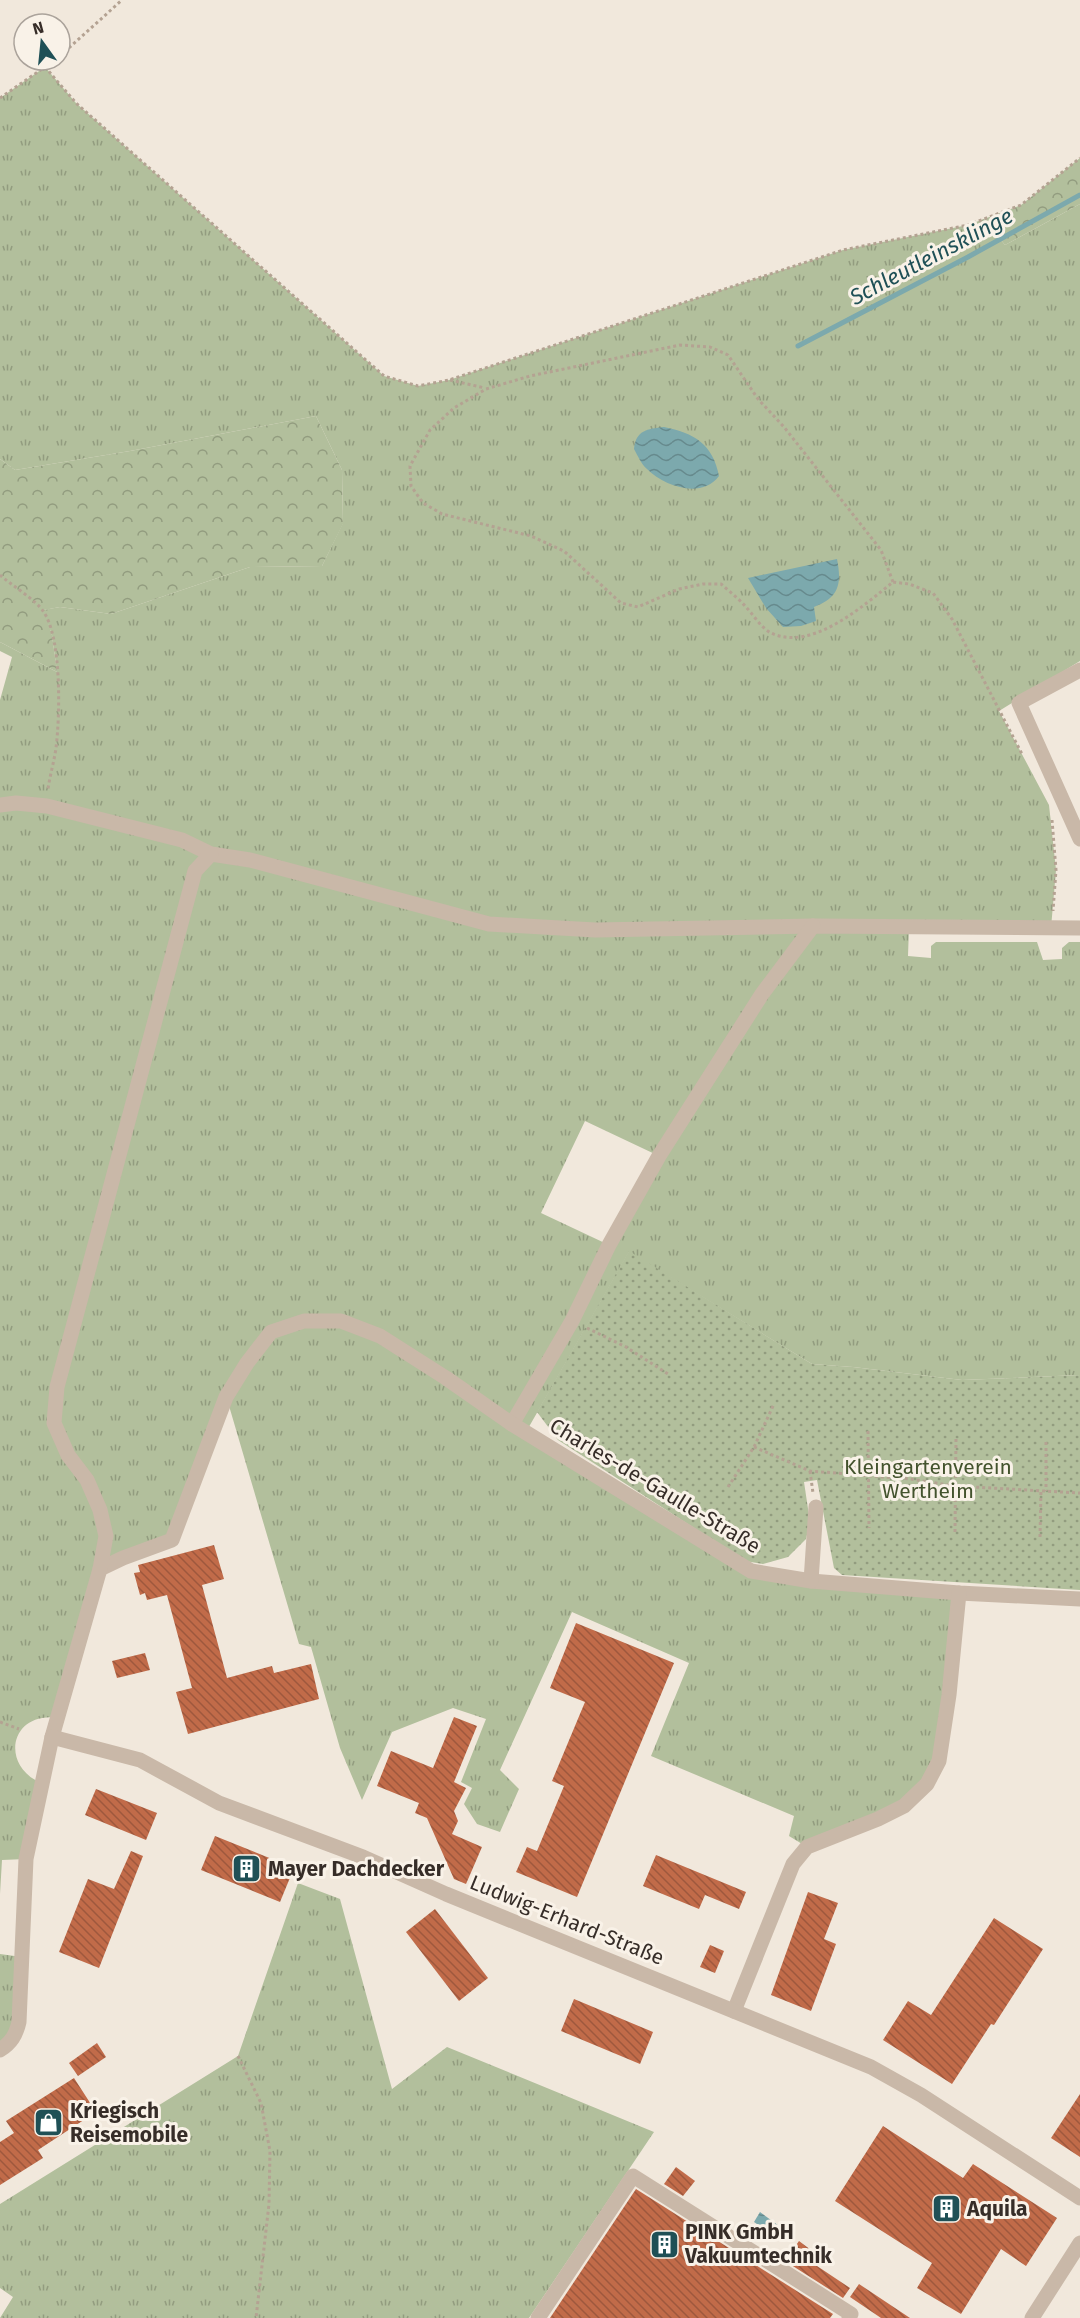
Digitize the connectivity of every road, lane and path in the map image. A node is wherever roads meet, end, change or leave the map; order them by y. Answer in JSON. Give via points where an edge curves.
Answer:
{"nodes":[{"id":1,"x":122,"y":0,"type":"edge"},
{"id":2,"x":72,"y":45,"type":"edge"},
{"id":3,"x":38,"y":72,"type":"edge"},
{"id":4,"x":49,"y":72,"type":"edge"},
{"id":5,"x":0,"y":98,"type":"edge"},
{"id":6,"x":1080,"y":158,"type":"edge"},
{"id":7,"x":449,"y":380,"type":"junction"},
{"id":8,"x":486,"y":389,"type":"junction"},
{"id":9,"x":0,"y":575,"type":"edge"},
{"id":10,"x":893,"y":582,"type":"junction"},
{"id":11,"x":1080,"y":670,"type":"edge"},
{"id":12,"x":1025,"y":759,"type":"dead end"},
{"id":13,"x":0,"y":805,"type":"edge"},
{"id":14,"x":47,"y":806,"type":"junction"},
{"id":15,"x":1051,"y":814,"type":"dead end"},
{"id":16,"x":1080,"y":839,"type":"edge"},
{"id":17,"x":211,"y":854,"type":"junction"},
{"id":18,"x":813,"y":926,"type":"junction"},
{"id":19,"x":1051,"y":928,"type":"junction"},
{"id":20,"x":1080,"y":928,"type":"edge"},
{"id":21,"x":572,"y":1321,"type":"junction"},
{"id":22,"x":668,"y":1374,"type":"dead end"},
{"id":23,"x":774,"y":1404,"type":"dead end"},
{"id":24,"x":512,"y":1424,"type":"junction"},
{"id":25,"x":868,"y":1431,"type":"dead end"},
{"id":26,"x":956,"y":1437,"type":"dead end"},
{"id":27,"x":1046,"y":1442,"type":"dead end"},
{"id":28,"x":754,"y":1447,"type":"junction"},
{"id":29,"x":867,"y":1476,"type":"junction"},
{"id":30,"x":955,"y":1486,"type":"junction"},
{"id":31,"x":728,"y":1487,"type":"dead end"},
{"id":32,"x":1041,"y":1490,"type":"junction"},
{"id":33,"x":1046,"y":1491,"type":"junction"},
{"id":34,"x":1080,"y":1492,"type":"edge"},
{"id":35,"x":816,"y":1508,"type":"dead end"},
{"id":36,"x":869,"y":1528,"type":"dead end"},
{"id":37,"x":955,"y":1532,"type":"dead end"},
{"id":38,"x":1040,"y":1536,"type":"dead end"},
{"id":39,"x":100,"y":1569,"type":"junction"},
{"id":40,"x":811,"y":1581,"type":"junction"},
{"id":41,"x":959,"y":1593,"type":"junction"},
{"id":42,"x":1080,"y":1599,"type":"edge"},
{"id":43,"x":0,"y":1722,"type":"edge"},
{"id":44,"x":19,"y":1729,"type":"dead end"},
{"id":45,"x":52,"y":1737,"type":"junction"},
{"id":46,"x":734,"y":2011,"type":"junction"},
{"id":47,"x":0,"y":2050,"type":"edge"},
{"id":48,"x":238,"y":2056,"type":"dead end"},
{"id":49,"x":1080,"y":2198,"type":"edge"},
{"id":50,"x":1080,"y":2243,"type":"edge"},
{"id":51,"x":850,"y":2316,"type":"edge"},
{"id":52,"x":256,"y":2318,"type":"edge"},
{"id":53,"x":538,"y":2318,"type":"edge"},
{"id":54,"x":1032,"y":2318,"type":"edge"}],
"edges":[{"from":1,"to":2,"type":"path"},
{"from":3,"to":5,"type":"path"},
{"from":4,"to":7,"type":"path","via":[[76,103],[384,376],[418,386]]},
{"from":6,"to":7,"type":"path","via":[[1021,205],[968,225],[843,250]]},
{"from":7,"to":8,"type":"path"},
{"from":8,"to":10,"type":"path","via":[[680,345],[710,347],[728,355],[758,399],[784,426],[881,550]]},
{"from":8,"to":10,"type":"path","via":[[454,408],[430,430],[410,466],[411,486],[423,502],[442,514],[531,536],[564,551],[621,603],[638,607],[679,589],[721,584],[769,632],[785,638],[810,636],[862,608]]},
{"from":9,"to":14,"type":"path","via":[[43,610],[52,635],[58,712]]},
{"from":10,"to":12,"type":"path","via":[[933,593],[952,619]]},
{"from":11,"to":16,"type":"street","via":[[1019,704]]},
{"from":13,"to":14,"type":"street","via":[[16,802]]},
{"from":14,"to":17,"type":"street","via":[[182,840]]},
{"from":15,"to":19,"type":"path","via":[[1056,870]]},
{"from":17,"to":18,"type":"street","via":[[250,860],[489,924],[595,930]]},
{"from":17,"to":39,"type":"street","via":[[195,871],[57,1386],[54,1424],[100,1510],[106,1536]]},
{"from":18,"to":19,"type":"street"},
{"from":18,"to":21,"type":"street","via":[[762,994],[659,1156]]},
{"from":19,"to":20,"type":"street"},
{"from":21,"to":22,"type":"path","via":[[626,1347]]},
{"from":21,"to":24,"type":"street"},
{"from":23,"to":28,"type":"path"},
{"from":24,"to":39,"type":"street","name":"Charles-de-Gaulle-Straße","via":[[380,1336],[341,1321],[304,1321],[282,1328],[271,1332],[226,1397],[172,1540]]},
{"from":24,"to":40,"type":"street","name":"Charles-de-Gaulle-Straße","via":[[751,1571]]},
{"from":25,"to":29,"type":"path"},
{"from":26,"to":30,"type":"path"},
{"from":27,"to":33,"type":"path"},
{"from":28,"to":29,"type":"path","via":[[810,1471]]},
{"from":28,"to":31,"type":"path"},
{"from":29,"to":30,"type":"path"},
{"from":29,"to":36,"type":"path"},
{"from":30,"to":32,"type":"path"},
{"from":30,"to":37,"type":"path"},
{"from":32,"to":33,"type":"path"},
{"from":32,"to":38,"type":"path"},
{"from":33,"to":34,"type":"path"},
{"from":35,"to":40,"type":"street"},
{"from":39,"to":45,"type":"street"},
{"from":40,"to":41,"type":"street","name":"Charles-de-Gaulle-Straße"},
{"from":41,"to":42,"type":"street","name":"Charles-de-Gaulle-Straße"},
{"from":41,"to":46,"type":"street","via":[[939,1761],[927,1784],[904,1806],[807,1847],[793,1864]]},
{"from":43,"to":44,"type":"path"},
{"from":45,"to":46,"type":"street","name":"Ludwig-Erhard-Straße","via":[[140,1760],[219,1803],[363,1857]]},
{"from":45,"to":47,"type":"street","via":[[26,1859],[19,2022],[16,2034]]},
{"from":46,"to":49,"type":"street","name":"Ludwig-Erhard-Straße","via":[[872,2067]]},
{"from":48,"to":52,"type":"path","via":[[261,2103],[270,2151],[269,2204]]},
{"from":50,"to":54,"type":"street"},
{"from":51,"to":53,"type":"street","via":[[633,2176]]}]}
